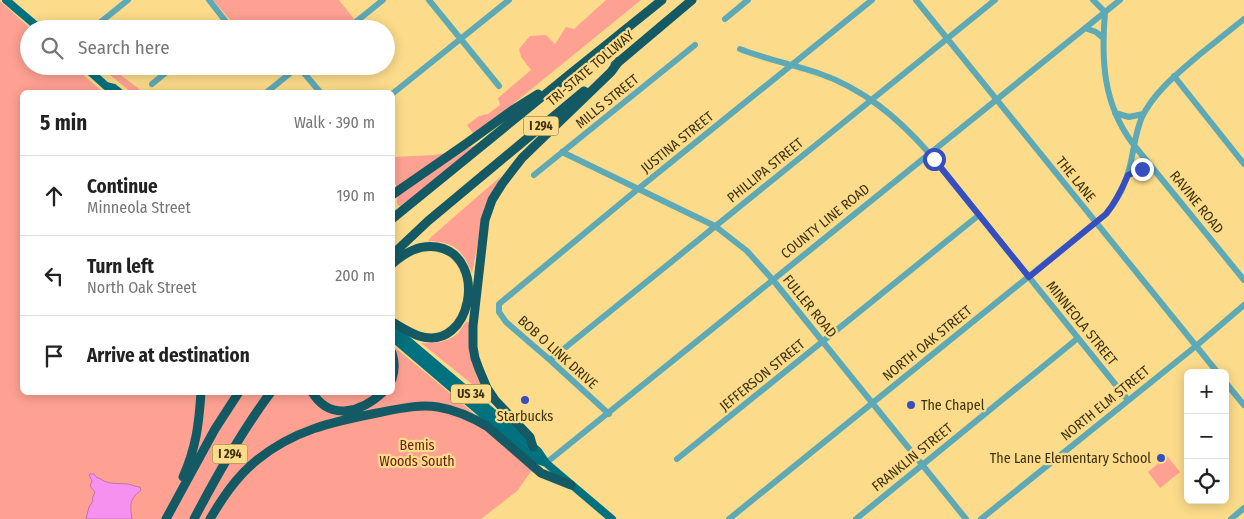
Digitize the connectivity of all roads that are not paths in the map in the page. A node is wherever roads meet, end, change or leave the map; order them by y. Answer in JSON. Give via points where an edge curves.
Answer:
{"nodes":[{"id":1,"x":6,"y":0,"type":"edge"},
{"id":2,"x":128,"y":0,"type":"edge"},
{"id":3,"x":209,"y":0,"type":"edge"},
{"id":4,"x":383,"y":0,"type":"edge"},
{"id":5,"x":429,"y":0,"type":"edge"},
{"id":6,"x":509,"y":0,"type":"edge"},
{"id":7,"x":662,"y":0,"type":"edge"},
{"id":8,"x":692,"y":0,"type":"edge"},
{"id":9,"x":748,"y":0,"type":"edge"},
{"id":10,"x":872,"y":0,"type":"edge"},
{"id":11,"x":916,"y":0,"type":"edge"},
{"id":12,"x":995,"y":0,"type":"edge"},
{"id":13,"x":1093,"y":0,"type":"edge"},
{"id":14,"x":1120,"y":0,"type":"edge"},
{"id":15,"x":1105,"y":12,"type":"junction"},
{"id":16,"x":725,"y":19,"type":"dead end"},
{"id":17,"x":1244,"y":19,"type":"edge"},
{"id":18,"x":29,"y":20,"type":"edge"},
{"id":19,"x":103,"y":20,"type":"edge"},
{"id":20,"x":225,"y":20,"type":"edge"},
{"id":21,"x":358,"y":20,"type":"edge"},
{"id":22,"x":1085,"y":28,"type":"junction"},
{"id":23,"x":948,"y":38,"type":"junction"},
{"id":24,"x":1103,"y":38,"type":"junction"},
{"id":25,"x":461,"y":39,"type":"junction"},
{"id":26,"x":695,"y":45,"type":"dead end"},
{"id":27,"x":740,"y":49,"type":"dead end"},
{"id":28,"x":619,"y":61,"type":"junction"},
{"id":29,"x":792,"y":65,"type":"junction"},
{"id":30,"x":570,"y":74,"type":"junction"},
{"id":31,"x":93,"y":75,"type":"edge"},
{"id":32,"x":163,"y":75,"type":"edge"},
{"id":33,"x":288,"y":75,"type":"edge"},
{"id":34,"x":306,"y":75,"type":"edge"},
{"id":35,"x":1174,"y":76,"type":"junction"},
{"id":36,"x":152,"y":84,"type":"dead end"},
{"id":37,"x":499,"y":86,"type":"dead end"},
{"id":38,"x":108,"y":89,"type":"edge"},
{"id":39,"x":269,"y":90,"type":"edge"},
{"id":40,"x":318,"y":90,"type":"edge"},
{"id":41,"x":395,"y":92,"type":"edge"},
{"id":42,"x":996,"y":99,"type":"junction"},
{"id":43,"x":872,"y":100,"type":"junction"},
{"id":44,"x":1115,"y":113,"type":"junction"},
{"id":45,"x":1143,"y":114,"type":"junction"},
{"id":46,"x":1133,"y":144,"type":"junction"},
{"id":47,"x":562,"y":152,"type":"junction"},
{"id":48,"x":929,"y":153,"type":"junction"},
{"id":49,"x":1244,"y":164,"type":"edge"},
{"id":50,"x":1154,"y":170,"type":"junction"},
{"id":51,"x":1128,"y":175,"type":"junction"},
{"id":52,"x":534,"y":176,"type":"dead end"},
{"id":53,"x":638,"y":189,"type":"junction"},
{"id":54,"x":395,"y":193,"type":"edge"},
{"id":55,"x":979,"y":215,"type":"junction"},
{"id":56,"x":395,"y":217,"type":"edge"},
{"id":57,"x":1096,"y":223,"type":"junction"},
{"id":58,"x":715,"y":226,"type":"junction"},
{"id":59,"x":395,"y":252,"type":"edge"},
{"id":60,"x":395,"y":262,"type":"edge"},
{"id":61,"x":1029,"y":277,"type":"junction"},
{"id":62,"x":773,"y":280,"type":"junction"},
{"id":63,"x":1244,"y":280,"type":"edge"},
{"id":64,"x":499,"y":304,"type":"joint"},
{"id":65,"x":1244,"y":305,"type":"edge"},
{"id":66,"x":395,"y":324,"type":"edge"},
{"id":67,"x":395,"y":331,"type":"edge"},
{"id":68,"x":1078,"y":338,"type":"junction"},
{"id":69,"x":395,"y":340,"type":"edge"},
{"id":70,"x":822,"y":342,"type":"junction"},
{"id":71,"x":1196,"y":346,"type":"junction"},
{"id":72,"x":550,"y":360,"type":"junction"},
{"id":73,"x":1215,"y":369,"type":"edge"},
{"id":74,"x":1229,"y":387,"type":"edge"},
{"id":75,"x":201,"y":395,"type":"edge"},
{"id":76,"x":237,"y":395,"type":"edge"},
{"id":77,"x":269,"y":395,"type":"edge"},
{"id":78,"x":314,"y":395,"type":"edge"},
{"id":79,"x":380,"y":395,"type":"edge"},
{"id":80,"x":1128,"y":400,"type":"junction"},
{"id":81,"x":872,"y":403,"type":"junction"},
{"id":82,"x":1244,"y":405,"type":"edge"},
{"id":83,"x":609,"y":414,"type":"junction"},
{"id":84,"x":533,"y":447,"type":"junction"},
{"id":85,"x":677,"y":459,"type":"dead end"},
{"id":86,"x":546,"y":463,"type":"junction"},
{"id":87,"x":922,"y":465,"type":"junction"},
{"id":88,"x":571,"y":484,"type":"junction"},
{"id":89,"x":1244,"y":508,"type":"edge"},
{"id":90,"x":171,"y":510,"type":"junction"},
{"id":91,"x":166,"y":519,"type":"edge"},
{"id":92,"x":194,"y":519,"type":"edge"},
{"id":93,"x":210,"y":519,"type":"edge"},
{"id":94,"x":612,"y":519,"type":"edge"},
{"id":95,"x":729,"y":519,"type":"edge"},
{"id":96,"x":856,"y":519,"type":"edge"},
{"id":97,"x":966,"y":519,"type":"edge"},
{"id":98,"x":981,"y":519,"type":"edge"},
{"id":99,"x":1231,"y":519,"type":"edge"}],
"edges":[{"from":1,"to":18,"type":"main road"},
{"from":2,"to":19,"type":"street"},
{"from":3,"to":20,"type":"street"},
{"from":4,"to":21,"type":"street"},
{"from":5,"to":25,"type":"street"},
{"from":6,"to":25,"type":"street"},
{"from":7,"to":30,"type":"highway","name":"TRI-STATE TOLLWAY","number":"I 294"},
{"from":8,"to":28,"type":"highway","name":"TRI-STATE TOLLWAY","number":"I 294"},
{"from":9,"to":16,"type":"street"},
{"from":10,"to":29,"type":"street","name":"JUSTINA STREET"},
{"from":11,"to":23,"type":"street","name":"THE LANE"},
{"from":12,"to":23,"type":"street","name":"PHILLIPA STREET"},
{"from":13,"to":15,"type":"street"},
{"from":14,"to":15,"type":"street","name":"COUNTY LINE ROAD"},
{"from":15,"to":22,"type":"street","name":"COUNTY LINE ROAD"},
{"from":15,"to":24,"type":"street","name":"RAVINE ROAD"},
{"from":17,"to":35,"type":"street","name":"NORTH OAK STREET"},
{"from":22,"to":24,"type":"street"},
{"from":22,"to":42,"type":"street","name":"COUNTY LINE ROAD"},
{"from":23,"to":42,"type":"street","name":"THE LANE"},
{"from":23,"to":43,"type":"street","name":"PHILLIPA STREET"},
{"from":24,"to":44,"type":"street","name":"RAVINE ROAD","via":[[1108,93]]},
{"from":25,"to":37,"type":"street"},
{"from":25,"to":41,"type":"street"},
{"from":26,"to":47,"type":"street","name":"MILLS STREET"},
{"from":27,"to":29,"type":"street","name":"MINNEOLA STREET"},
{"from":28,"to":59,"type":"highway","name":"TRI-STATE TOLLWAY","number":"I 294"},
{"from":28,"to":84,"type":"highway","via":[[522,158],[492,200],[485,220],[473,326],[475,358],[487,388],[530,437]]},
{"from":29,"to":43,"type":"street","name":"MINNEOLA STREET","via":[[837,80]]},
{"from":29,"to":53,"type":"street","name":"JUSTINA STREET"},
{"from":30,"to":54,"type":"highway","via":[[514,109]]},
{"from":30,"to":56,"type":"highway","name":"TRI-STATE TOLLWAY","number":"I 294"},
{"from":31,"to":38,"type":"main road"},
{"from":32,"to":36,"type":"street"},
{"from":33,"to":39,"type":"street"},
{"from":34,"to":40,"type":"street"},
{"from":35,"to":45,"type":"street","name":"NORTH OAK STREET"},
{"from":35,"to":49,"type":"street"},
{"from":42,"to":48,"type":"street","name":"COUNTY LINE ROAD"},
{"from":42,"to":57,"type":"street","name":"THE LANE"},
{"from":43,"to":48,"type":"street","name":"MINNEOLA STREET","via":[[899,121]]},
{"from":43,"to":58,"type":"street","name":"PHILLIPA STREET"},
{"from":44,"to":45,"type":"street","via":[[1129,117]]},
{"from":44,"to":46,"type":"street","name":"RAVINE ROAD"},
{"from":45,"to":46,"type":"street","name":"NORTH OAK STREET"},
{"from":46,"to":50,"type":"street","name":"RAVINE ROAD"},
{"from":46,"to":51,"type":"street","name":"NORTH OAK STREET"},
{"from":47,"to":52,"type":"street","name":"MILLS STREET"},
{"from":47,"to":53,"type":"street","name":"FULLER ROAD"},
{"from":48,"to":55,"type":"street","name":"MINNEOLA STREET"},
{"from":48,"to":62,"type":"street","name":"COUNTY LINE ROAD"},
{"from":50,"to":51,"type":"street","via":[[1142,169]]},
{"from":50,"to":63,"type":"street","name":"RAVINE ROAD"},
{"from":51,"to":57,"type":"street","name":"NORTH OAK STREET","via":[[1112,207]]},
{"from":53,"to":58,"type":"street","name":"FULLER ROAD"},
{"from":53,"to":64,"type":"street","name":"JUSTINA STREET"},
{"from":55,"to":61,"type":"street","name":"MINNEOLA STREET"},
{"from":55,"to":70,"type":"street","name":"JEFFERSON STREET"},
{"from":57,"to":61,"type":"street","name":"NORTH OAK STREET"},
{"from":57,"to":71,"type":"street","name":"THE LANE"},
{"from":58,"to":62,"type":"street","name":"FULLER ROAD","via":[[746,251]]},
{"from":58,"to":72,"type":"street","name":"PHILLIPA STREET"},
{"from":60,"to":66,"type":"highway","via":[[412,250],[428,246],[441,248],[461,262],[469,286],[461,321],[444,335],[418,336]]},
{"from":61,"to":68,"type":"street","name":"MINNEOLA STREET"},
{"from":61,"to":81,"type":"street","name":"NORTH OAK STREET"},
{"from":62,"to":70,"type":"street","name":"FULLER ROAD"},
{"from":62,"to":83,"type":"street","name":"COUNTY LINE ROAD"},
{"from":64,"to":72,"type":"street","name":"BOB O LINK DRIVE","via":[[506,322]]},
{"from":65,"to":71,"type":"street","name":"NORTH ELM STREET"},
{"from":67,"to":84,"type":"main road","number":"US 34"},
{"from":68,"to":80,"type":"street","name":"MINNEOLA STREET"},
{"from":68,"to":87,"type":"street","name":"FRANKLIN STREET"},
{"from":69,"to":86,"type":"main road","number":"US 34","via":[[535,460]]},
{"from":70,"to":81,"type":"street","name":"FULLER ROAD"},
{"from":70,"to":85,"type":"street","name":"JEFFERSON STREET"},
{"from":71,"to":73,"type":"street","name":"THE LANE"},
{"from":71,"to":80,"type":"street","name":"NORTH ELM STREET"},
{"from":72,"to":83,"type":"street","name":"BOB O LINK DRIVE"},
{"from":74,"to":82,"type":"street"},
{"from":75,"to":90,"type":"highway","via":[[195,444]]},
{"from":76,"to":90,"type":"highway","number":"I 294"},
{"from":77,"to":92,"type":"highway","number":"I 294","via":[[214,479]]},
{"from":78,"to":79,"type":"highway","via":[[333,410],[342,411],[357,410]]},
{"from":80,"to":98,"type":"street","name":"NORTH ELM STREET"},
{"from":81,"to":87,"type":"street","name":"FULLER ROAD"},
{"from":81,"to":95,"type":"street","name":"NORTH OAK STREET"},
{"from":83,"to":86,"type":"street","name":"COUNTY LINE ROAD"},
{"from":84,"to":86,"type":"main road","number":"US 34"},
{"from":86,"to":88,"type":"main road","number":"US 34"},
{"from":87,"to":96,"type":"street","name":"FRANKLIN STREET"},
{"from":87,"to":97,"type":"street","name":"FULLER ROAD"},
{"from":88,"to":93,"type":"highway","via":[[542,473],[488,427],[462,413],[437,407],[414,407],[318,426],[285,441],[244,471]]},
{"from":88,"to":94,"type":"main road","number":"US 34"},
{"from":89,"to":99,"type":"street"},
{"from":90,"to":91,"type":"highway","number":"I 294"}]}
